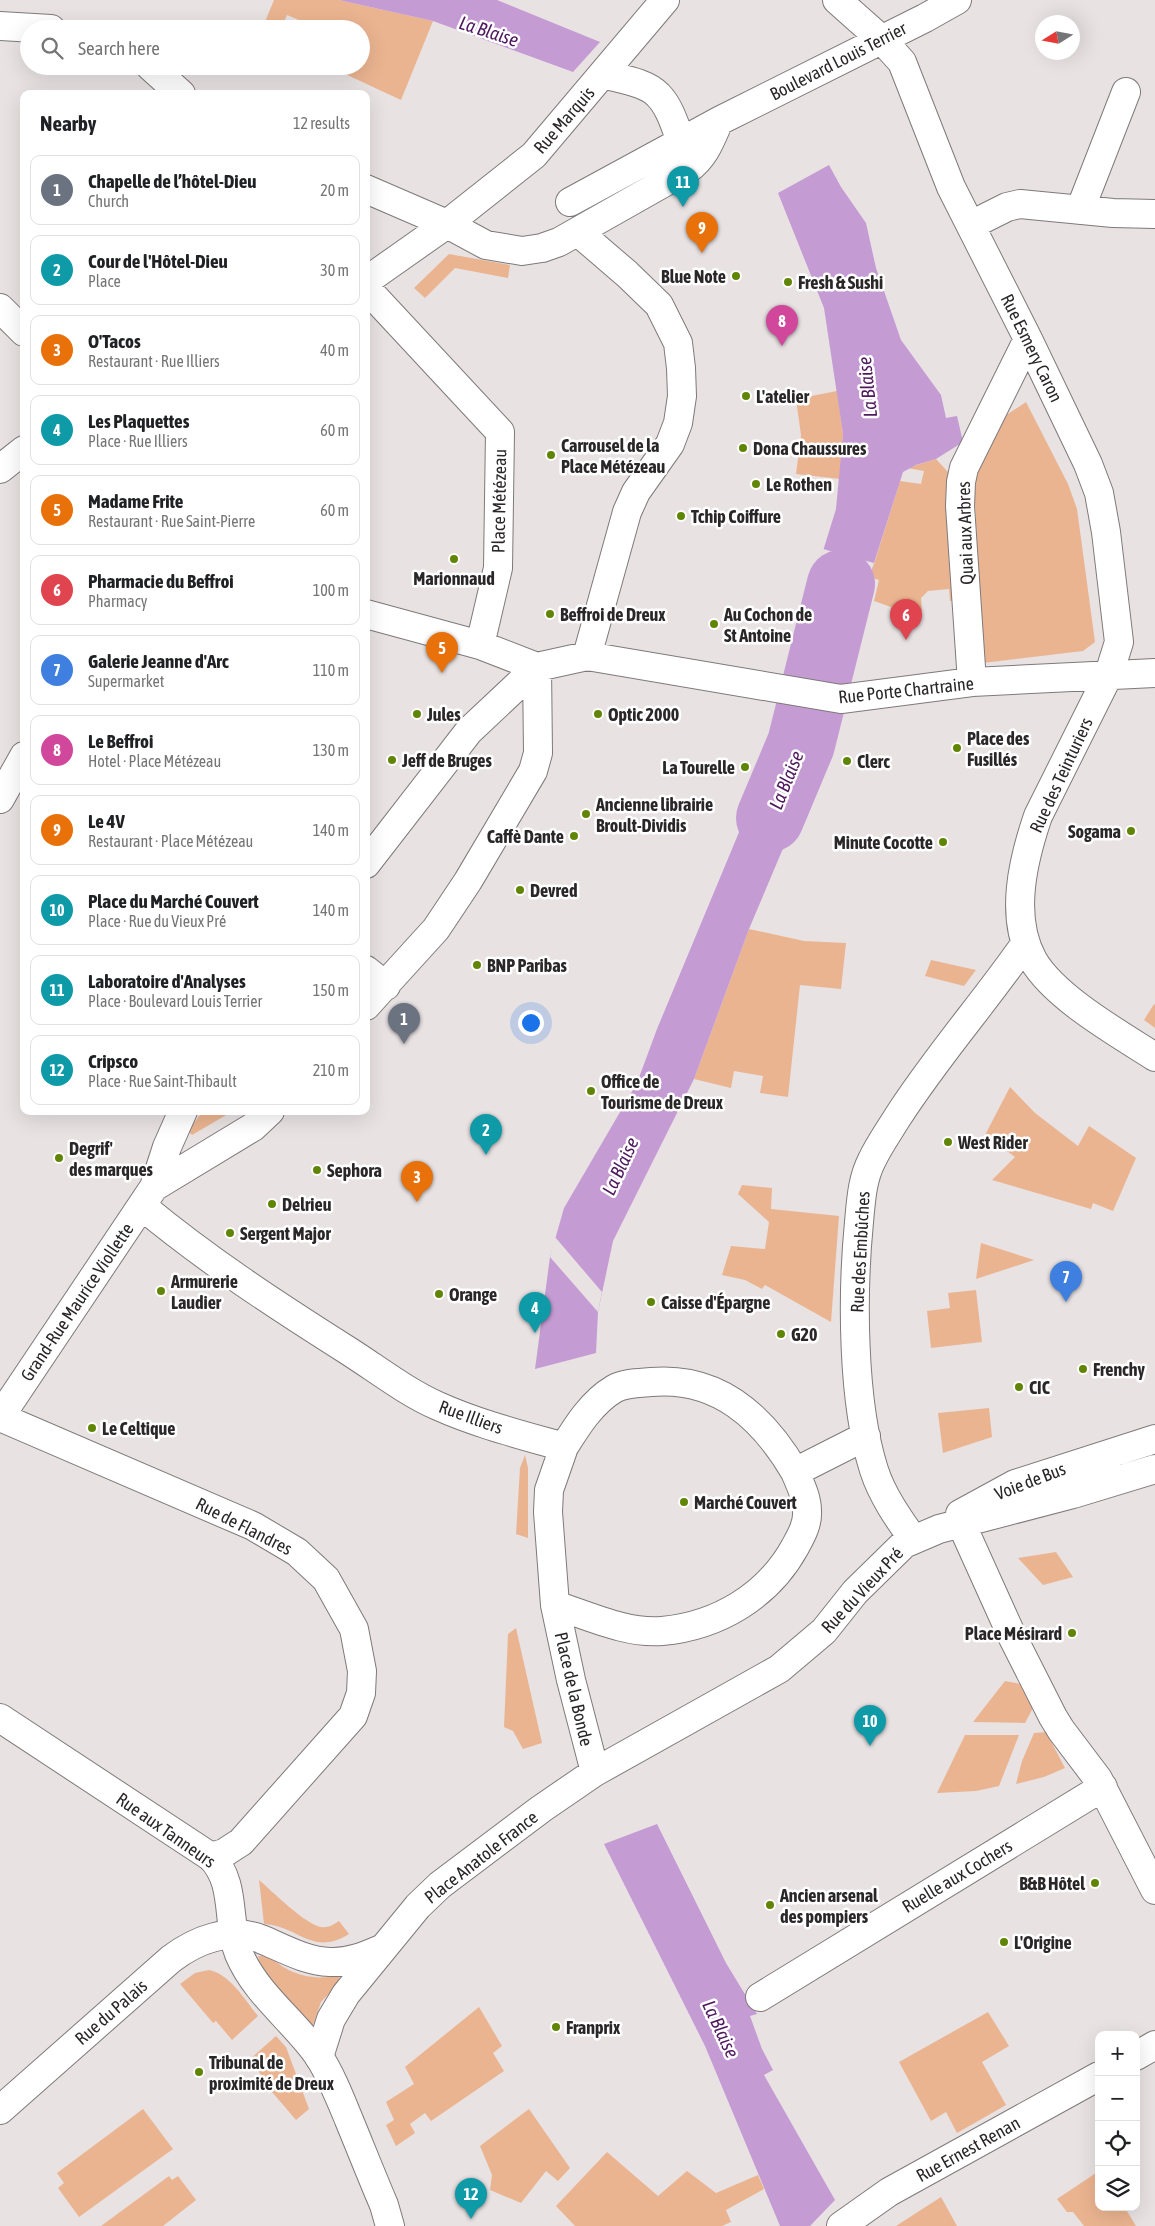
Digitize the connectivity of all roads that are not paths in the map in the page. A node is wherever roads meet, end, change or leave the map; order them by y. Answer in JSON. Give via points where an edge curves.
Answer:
{"nodes":[{"id":1,"x":666,"y":0,"type":"edge"},
{"id":2,"x":837,"y":0,"type":"edge"},
{"id":3,"x":957,"y":0,"type":"edge"},
{"id":4,"x":927,"y":9,"type":"edge"},
{"id":5,"x":0,"y":26,"type":"edge"},
{"id":6,"x":20,"y":27,"type":"edge"},
{"id":7,"x":882,"y":40,"type":"junction"},
{"id":8,"x":603,"y":74,"type":"junction"},
{"id":9,"x":160,"y":75,"type":"edge"},
{"id":10,"x":177,"y":90,"type":"edge"},
{"id":11,"x":1126,"y":92,"type":"dead end"},
{"id":12,"x":719,"y":121,"type":"junction"},
{"id":13,"x":681,"y":141,"type":"junction"},
{"id":14,"x":370,"y":191,"type":"edge"},
{"id":15,"x":570,"y":202,"type":"dead end"},
{"id":16,"x":1080,"y":210,"type":"junction"},
{"id":17,"x":1155,"y":214,"type":"edge"},
{"id":18,"x":447,"y":224,"type":"junction"},
{"id":19,"x":971,"y":225,"type":"junction"},
{"id":20,"x":578,"y":232,"type":"junction"},
{"id":21,"x":370,"y":278,"type":"edge"},
{"id":22,"x":370,"y":292,"type":"edge"},
{"id":23,"x":0,"y":308,"type":"edge"},
{"id":24,"x":20,"y":328,"type":"edge"},
{"id":25,"x":1028,"y":339,"type":"junction"},
{"id":26,"x":20,"y":453,"type":"edge"},
{"id":27,"x":0,"y":469,"type":"edge"},
{"id":28,"x":370,"y":615,"type":"edge"},
{"id":29,"x":480,"y":644,"type":"junction"},
{"id":30,"x":587,"y":656,"type":"junction"},
{"id":31,"x":537,"y":667,"type":"junction"},
{"id":32,"x":1155,"y":672,"type":"edge"},
{"id":33,"x":1109,"y":674,"type":"junction"},
{"id":34,"x":972,"y":682,"type":"junction"},
{"id":35,"x":20,"y":763,"type":"edge"},
{"id":36,"x":0,"y":799,"type":"edge"},
{"id":37,"x":370,"y":859,"type":"edge"},
{"id":38,"x":1025,"y":944,"type":"junction"},
{"id":39,"x":376,"y":978,"type":"edge"},
{"id":40,"x":370,"y":995,"type":"edge"},
{"id":41,"x":1155,"y":1057,"type":"edge"},
{"id":42,"x":181,"y":1115,"type":"edge"},
{"id":43,"x":266,"y":1115,"type":"edge"},
{"id":44,"x":148,"y":1197,"type":"junction"},
{"id":45,"x":0,"y":1417,"type":"edge"},
{"id":46,"x":866,"y":1436,"type":"junction"},
{"id":47,"x":1155,"y":1439,"type":"edge"},
{"id":48,"x":564,"y":1447,"type":"junction"},
{"id":49,"x":1155,"y":1469,"type":"edge"},
{"id":50,"x":795,"y":1472,"type":"junction"},
{"id":51,"x":962,"y":1523,"type":"junction"},
{"id":52,"x":913,"y":1539,"type":"junction"},
{"id":53,"x":555,"y":1605,"type":"junction"},
{"id":54,"x":0,"y":1718,"type":"edge"},
{"id":55,"x":595,"y":1772,"type":"junction"},
{"id":56,"x":1103,"y":1788,"type":"junction"},
{"id":57,"x":211,"y":1857,"type":"junction"},
{"id":58,"x":1155,"y":1890,"type":"edge"},
{"id":59,"x":233,"y":1934,"type":"junction"},
{"id":60,"x":382,"y":1950,"type":"junction"},
{"id":61,"x":760,"y":1997,"type":"dead end"},
{"id":62,"x":1155,"y":2045,"type":"edge"},
{"id":63,"x":1140,"y":2054,"type":"edge"},
{"id":64,"x":319,"y":2057,"type":"junction"},
{"id":65,"x":1095,"y":2078,"type":"edge"},
{"id":66,"x":0,"y":2110,"type":"edge"},
{"id":67,"x":845,"y":2223,"type":"edge"},
{"id":68,"x":390,"y":2226,"type":"edge"}],
"edges":[{"from":1,"to":8,"type":"street","name":"Rue Marquis"},
{"from":2,"to":7,"type":"street","name":"Rue Esmery Caron"},
{"from":3,"to":4,"type":"street","name":"Boulevard Louis Terrier"},
{"from":4,"to":7,"type":"street","name":"Boulevard Louis Terrier"},
{"from":5,"to":6,"type":"street"},
{"from":7,"to":12,"type":"street","name":"Boulevard Louis Terrier"},
{"from":7,"to":19,"type":"street","name":"Rue Esmery Caron","via":[[902,62],[951,187]]},
{"from":8,"to":13,"type":"street","via":[[658,94]]},
{"from":8,"to":18,"type":"street","name":"Rue Marquis","via":[[534,155]]},
{"from":9,"to":10,"type":"street"},
{"from":11,"to":16,"type":"street"},
{"from":12,"to":13,"type":"street","name":"Boulevard Louis Terrier"},
{"from":12,"to":20,"type":"street","via":[[706,150],[695,164]]},
{"from":13,"to":15,"type":"street","name":"Boulevard Louis Terrier"},
{"from":14,"to":18,"type":"street"},
{"from":16,"to":17,"type":"street"},
{"from":16,"to":19,"type":"street","via":[[1020,204]]},
{"from":18,"to":20,"type":"street","via":[[486,245],[509,250],[542,248]]},
{"from":18,"to":21,"type":"street"},
{"from":19,"to":25,"type":"street","name":"Rue Esmery Caron"},
{"from":20,"to":30,"type":"street","via":[[659,306],[678,343],[682,396],[678,423],[670,444],[636,492],[627,512]]},
{"from":22,"to":29,"type":"street","name":"Place Métézeau","via":[[500,432],[498,568]]},
{"from":23,"to":24,"type":"street"},
{"from":25,"to":33,"type":"street","name":"Rue Esmery Caron","via":[[1099,493],[1119,642]]},
{"from":25,"to":34,"type":"street","name":"Quai aux Arbres","via":[[970,454],[961,482]]},
{"from":26,"to":27,"type":"street"},
{"from":28,"to":29,"type":"street"},
{"from":29,"to":31,"type":"street"},
{"from":30,"to":31,"type":"street"},
{"from":30,"to":34,"type":"street","name":"Rue Porte Chartraine","via":[[841,699]]},
{"from":31,"to":37,"type":"street","via":[[469,731]]},
{"from":31,"to":39,"type":"street","via":[[538,753],[533,771],[468,881],[436,928]]},
{"from":32,"to":33,"type":"street","name":"Rue Porte Chartraine"},
{"from":33,"to":34,"type":"street","name":"Rue Porte Chartraine"},
{"from":33,"to":38,"type":"street","name":"Rue des Teinturiers","via":[[1069,757],[1048,792],[1030,838],[1020,897]]},
{"from":35,"to":36,"type":"street"},
{"from":38,"to":41,"type":"street","name":"Rue des Teinturiers","via":[[1053,984],[1076,1004]]},
{"from":38,"to":46,"type":"street","name":"Rue des Embûches","via":[[909,1099],[872,1158],[867,1172],[857,1240],[856,1305]]},
{"from":39,"to":40,"type":"street"},
{"from":42,"to":44,"type":"street","name":"Grand-Rue Maurice Viollette"},
{"from":43,"to":44,"type":"street","name":"Grand-Rue Maurice Viollette","via":[[253,1127]]},
{"from":44,"to":45,"type":"street","name":"Grand-Rue Maurice Viollette"},
{"from":44,"to":48,"type":"street","name":"Rue Illiers","via":[[240,1282],[436,1405]]},
{"from":45,"to":57,"type":"street","name":"Rue de Flandres","via":[[252,1526],[294,1550],[326,1580],[354,1629],[362,1671],[361,1693],[353,1716],[241,1842]]},
{"from":46,"to":50,"type":"street"},
{"from":46,"to":52,"type":"street","name":"Rue des Embûches","via":[[881,1488]]},
{"from":47,"to":52,"type":"street","name":"Voie de Bus","via":[[1015,1484]]},
{"from":48,"to":50,"type":"street","via":[[592,1409],[616,1388],[658,1382],[686,1383],[725,1397],[750,1414],[774,1438]]},
{"from":48,"to":53,"type":"street","name":"Place de la Bonde","via":[[550,1490],[548,1512]]},
{"from":49,"to":51,"type":"street","name":"Rue du Vieux Pré"},
{"from":50,"to":53,"type":"street","name":"Place de la Bonde","via":[[806,1506],[804,1530],[777,1576],[730,1612],[677,1628],[646,1631]]},
{"from":51,"to":52,"type":"street","name":"Rue du Vieux Pré"},
{"from":51,"to":56,"type":"street","via":[[1012,1636],[1054,1717]]},
{"from":52,"to":55,"type":"street","name":"Rue du Vieux Pré","via":[[862,1585],[824,1631],[779,1669]]},
{"from":53,"to":55,"type":"street","name":"Place de la Bonde"},
{"from":54,"to":57,"type":"street","name":"Rue aux Tanneurs"},
{"from":55,"to":60,"type":"street","name":"Place Anatole France","via":[[440,1886],[418,1906]]},
{"from":56,"to":58,"type":"street"},
{"from":56,"to":61,"type":"street","name":"Ruelle aux Cochers"},
{"from":57,"to":59,"type":"street","name":"Rue aux Tanneurs","via":[[225,1877]]},
{"from":59,"to":60,"type":"street","via":[[258,1938],[299,1956],[331,1963]]},
{"from":59,"to":64,"type":"street","name":"Rue aux Tanneurs","via":[[256,1984]]},
{"from":59,"to":66,"type":"street","name":"Rue du Palais","via":[[208,1938],[186,1947]]},
{"from":60,"to":64,"type":"street","name":"Place Anatole France","via":[[339,2005]]},
{"from":62,"to":63,"type":"street"},
{"from":64,"to":68,"type":"street","name":"Rue aux Tanneurs","via":[[343,2104]]},
{"from":65,"to":67,"type":"street","name":"Rue Ernest Renan","via":[[889,2192]]}]}
